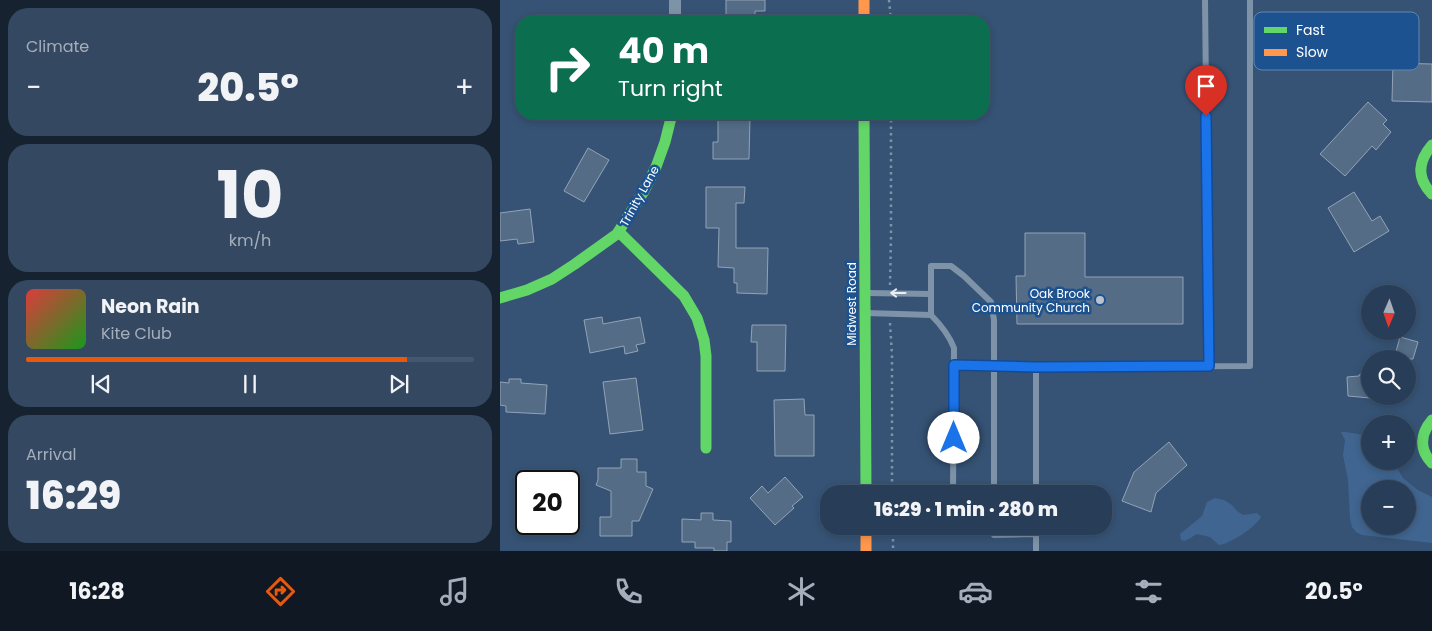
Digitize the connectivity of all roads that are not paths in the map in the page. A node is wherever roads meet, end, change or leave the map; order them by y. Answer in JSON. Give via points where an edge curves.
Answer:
{"nodes":[{"id":1,"x":675,"y":0,"type":"edge"},
{"id":2,"x":864,"y":0,"type":"edge"},
{"id":3,"x":1205,"y":0,"type":"edge"},
{"id":4,"x":1250,"y":0,"type":"edge"},
{"id":5,"x":675,"y":15,"type":"edge"},
{"id":6,"x":864,"y":15,"type":"edge"},
{"id":7,"x":670,"y":120,"type":"edge"},
{"id":8,"x":864,"y":120,"type":"edge"},
{"id":9,"x":1432,"y":144,"type":"edge"},
{"id":10,"x":1432,"y":194,"type":"edge"},
{"id":11,"x":618,"y":232,"type":"junction"},
{"id":12,"x":865,"y":293,"type":"junction"},
{"id":13,"x":931,"y":294,"type":"junction"},
{"id":14,"x":500,"y":298,"type":"edge"},
{"id":15,"x":865,"y":313,"type":"junction"},
{"id":16,"x":931,"y":315,"type":"junction"},
{"id":17,"x":954,"y":365,"type":"junction"},
{"id":18,"x":994,"y":365,"type":"junction"},
{"id":19,"x":1209,"y":366,"type":"junction"},
{"id":20,"x":1036,"y":367,"type":"junction"},
{"id":21,"x":1432,"y":420,"type":"edge"},
{"id":22,"x":706,"y":448,"type":"dead end"},
{"id":23,"x":1432,"y":463,"type":"edge"},
{"id":24,"x":866,"y":485,"type":"edge"},
{"id":25,"x":953,"y":485,"type":"edge"},
{"id":26,"x":994,"y":485,"type":"edge"},
{"id":27,"x":1036,"y":485,"type":"edge"},
{"id":28,"x":866,"y":535,"type":"edge"},
{"id":29,"x":1036,"y":535,"type":"edge"},
{"id":30,"x":866,"y":551,"type":"edge"},
{"id":31,"x":1036,"y":551,"type":"edge"}],
"edges":[{"from":1,"to":5,"type":"street"},
{"from":2,"to":6,"type":"street"},
{"from":3,"to":19,"type":"lane"},
{"from":4,"to":19,"type":"lane","via":[[1250,366]]},
{"from":7,"to":11,"type":"street","name":"Trinity Lane","via":[[656,169]]},
{"from":8,"to":12,"type":"street","name":"Midwest Road"},
{"from":9,"to":10,"type":"street","via":[[1420,165],[1420,175]]},
{"from":11,"to":14,"type":"street","name":"Trinity Lane","via":[[552,279]]},
{"from":11,"to":22,"type":"street","via":[[684,296],[697,318],[706,356]]},
{"from":13,"to":12,"type":"lane","one_way":true},
{"from":12,"to":15,"type":"street","name":"Midwest Road"},
{"from":13,"to":16,"type":"lane"},
{"from":13,"to":18,"type":"lane","via":[[931,266],[951,266],[991,302]]},
{"from":15,"to":16,"type":"lane"},
{"from":15,"to":24,"type":"street","name":"Midwest Road"},
{"from":16,"to":17,"type":"lane","via":[[951,340]]},
{"from":17,"to":18,"type":"lane"},
{"from":17,"to":25,"type":"lane"},
{"from":18,"to":20,"type":"lane"},
{"from":18,"to":26,"type":"lane"},
{"from":19,"to":20,"type":"lane"},
{"from":20,"to":27,"type":"lane"},
{"from":21,"to":23,"type":"street","via":[[1425,429],[1422,445]]},
{"from":28,"to":30,"type":"street"},
{"from":29,"to":31,"type":"lane"}]}
